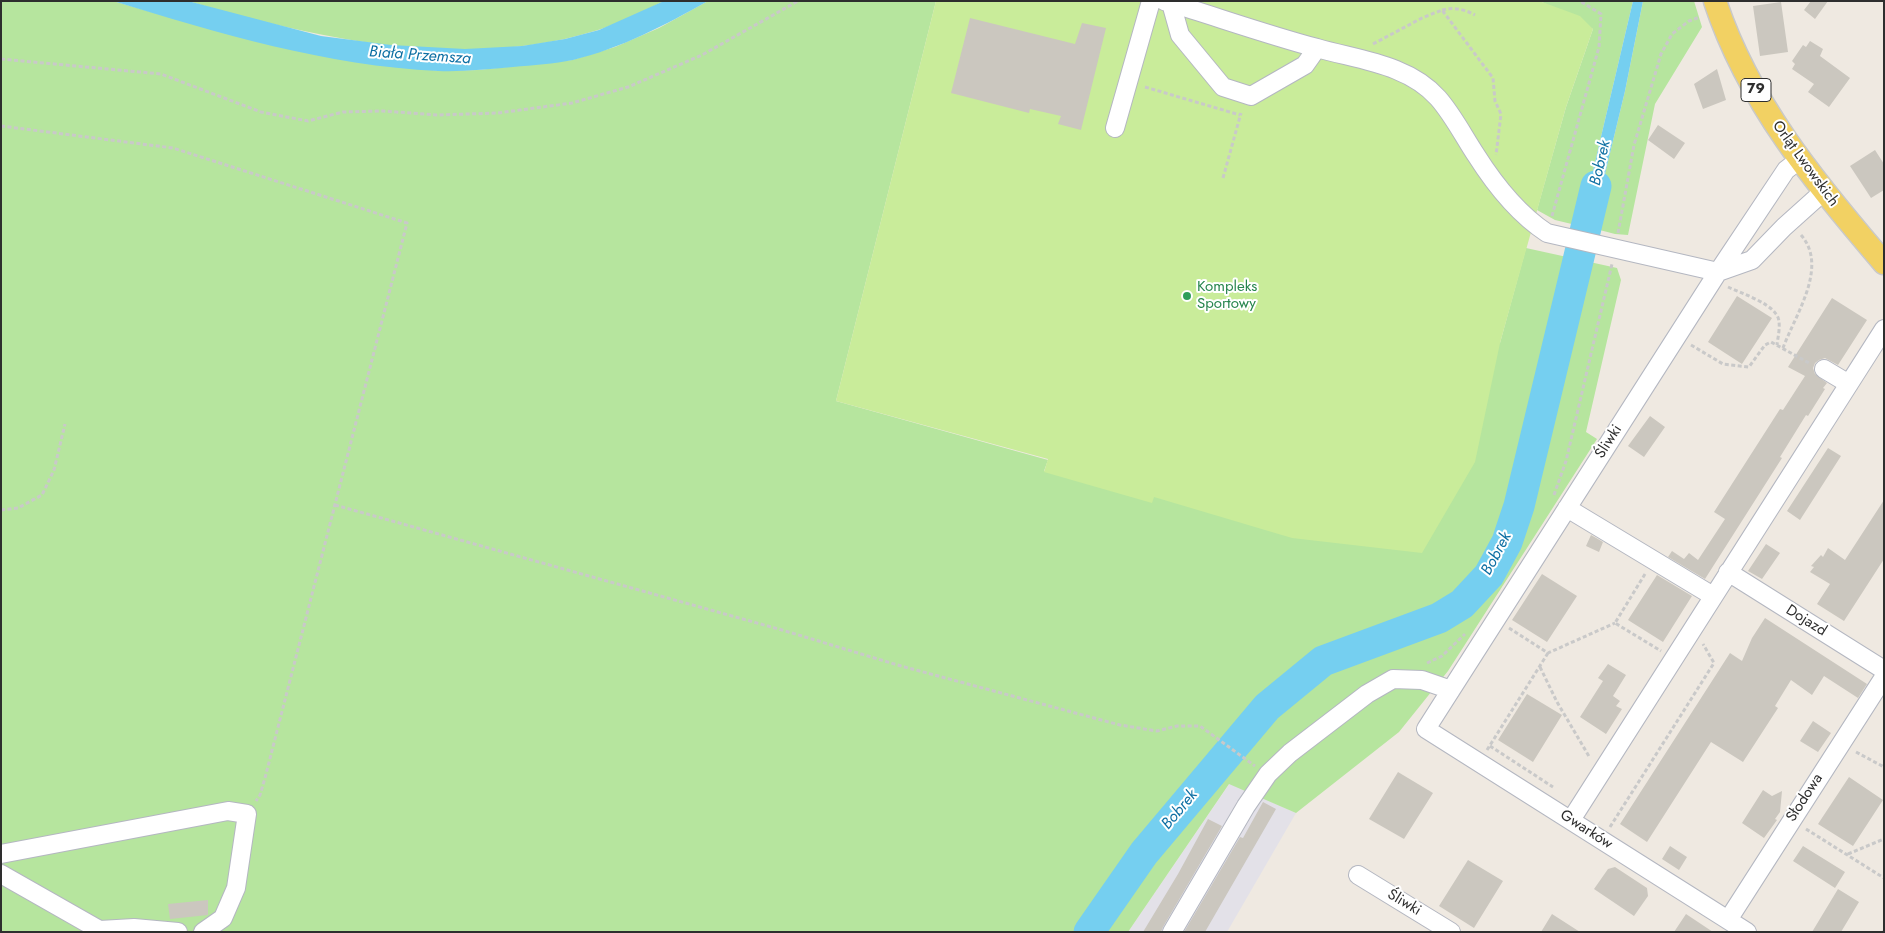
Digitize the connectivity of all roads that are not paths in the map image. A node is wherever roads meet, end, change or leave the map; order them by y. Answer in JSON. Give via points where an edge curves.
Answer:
{"nodes":[{"id":1,"x":1151,"y":1,"type":"edge"},
{"id":2,"x":1168,"y":2,"type":"edge"},
{"id":3,"x":1712,"y":11,"type":"edge"},
{"id":4,"x":1317,"y":48,"type":"junction"},
{"id":5,"x":1115,"y":128,"type":"dead end"},
{"id":6,"x":1799,"y":160,"type":"junction"},
{"id":7,"x":1823,"y":192,"type":"junction"},
{"id":8,"x":1884,"y":263,"type":"edge"},
{"id":9,"x":1715,"y":276,"type":"junction"},
{"id":10,"x":1884,"y":329,"type":"edge"},
{"id":11,"x":1824,"y":369,"type":"road end"},
{"id":12,"x":1849,"y":384,"type":"junction"},
{"id":13,"x":1567,"y":508,"type":"junction"},
{"id":14,"x":1728,"y":572,"type":"junction"},
{"id":15,"x":1713,"y":596,"type":"junction"},
{"id":16,"x":1884,"y":670,"type":"edge"},
{"id":17,"x":1884,"y":677,"type":"edge"},
{"id":18,"x":1451,"y":690,"type":"junction"},
{"id":19,"x":1426,"y":729,"type":"joint"},
{"id":20,"x":1575,"y":814,"type":"junction"},
{"id":21,"x":1,"y":854,"type":"edge"},
{"id":22,"x":1,"y":874,"type":"edge"},
{"id":23,"x":1358,"y":875,"type":"dead end"},
{"id":24,"x":1728,"y":920,"type":"junction"},
{"id":25,"x":101,"y":931,"type":"edge"},
{"id":26,"x":178,"y":932,"type":"edge"},
{"id":27,"x":203,"y":932,"type":"edge"},
{"id":28,"x":1172,"y":932,"type":"edge"},
{"id":29,"x":1451,"y":932,"type":"edge"},
{"id":30,"x":1747,"y":932,"type":"edge"}],
"edges":[{"from":1,"to":5,"type":"street"},
{"from":2,"to":4,"type":"street"},
{"from":2,"to":4,"type":"street","via":[[1180,34],[1223,87],[1251,96],[1305,65]]},
{"from":3,"to":6,"type":"main road","name":"Orląt Lwowskich","number":"79","via":[[1761,100]]},
{"from":4,"to":9,"type":"street","via":[[1384,65],[1426,86],[1439,98],[1489,173],[1529,222],[1547,233]]},
{"from":6,"to":7,"type":"main road","name":"Orląt Lwowskich","number":"79"},
{"from":6,"to":9,"type":"street","name":"Śliwki","via":[[1786,170]]},
{"from":7,"to":8,"type":"main road","name":"Orląt Lwowskich","number":"79"},
{"from":7,"to":9,"type":"street","via":[[1752,260]]},
{"from":9,"to":13,"type":"street","name":"Śliwki"},
{"from":10,"to":12,"type":"street"},
{"from":11,"to":12,"type":"street"},
{"from":12,"to":14,"type":"street"},
{"from":13,"to":15,"type":"street"},
{"from":13,"to":18,"type":"street","name":"Śliwki"},
{"from":14,"to":15,"type":"street"},
{"from":14,"to":16,"type":"street","name":"Dojazd"},
{"from":15,"to":20,"type":"street"},
{"from":17,"to":24,"type":"street","name":"Słodowa"},
{"from":18,"to":19,"type":"street","name":"Śliwki"},
{"from":18,"to":28,"type":"street","via":[[1422,680],[1393,679],[1366,694],[1290,753],[1268,774],[1246,806]]},
{"from":19,"to":20,"type":"street","name":"Gwarków","via":[[1479,763]]},
{"from":20,"to":24,"type":"street","name":"Gwarków"},
{"from":21,"to":27,"type":"street","via":[[228,811],[247,814],[236,888],[223,918]]},
{"from":22,"to":25,"type":"street"},
{"from":23,"to":29,"type":"street","name":"Śliwki"},
{"from":24,"to":30,"type":"street","name":"Gwarków"},
{"from":25,"to":26,"type":"street","via":[[134,928]]}]}
